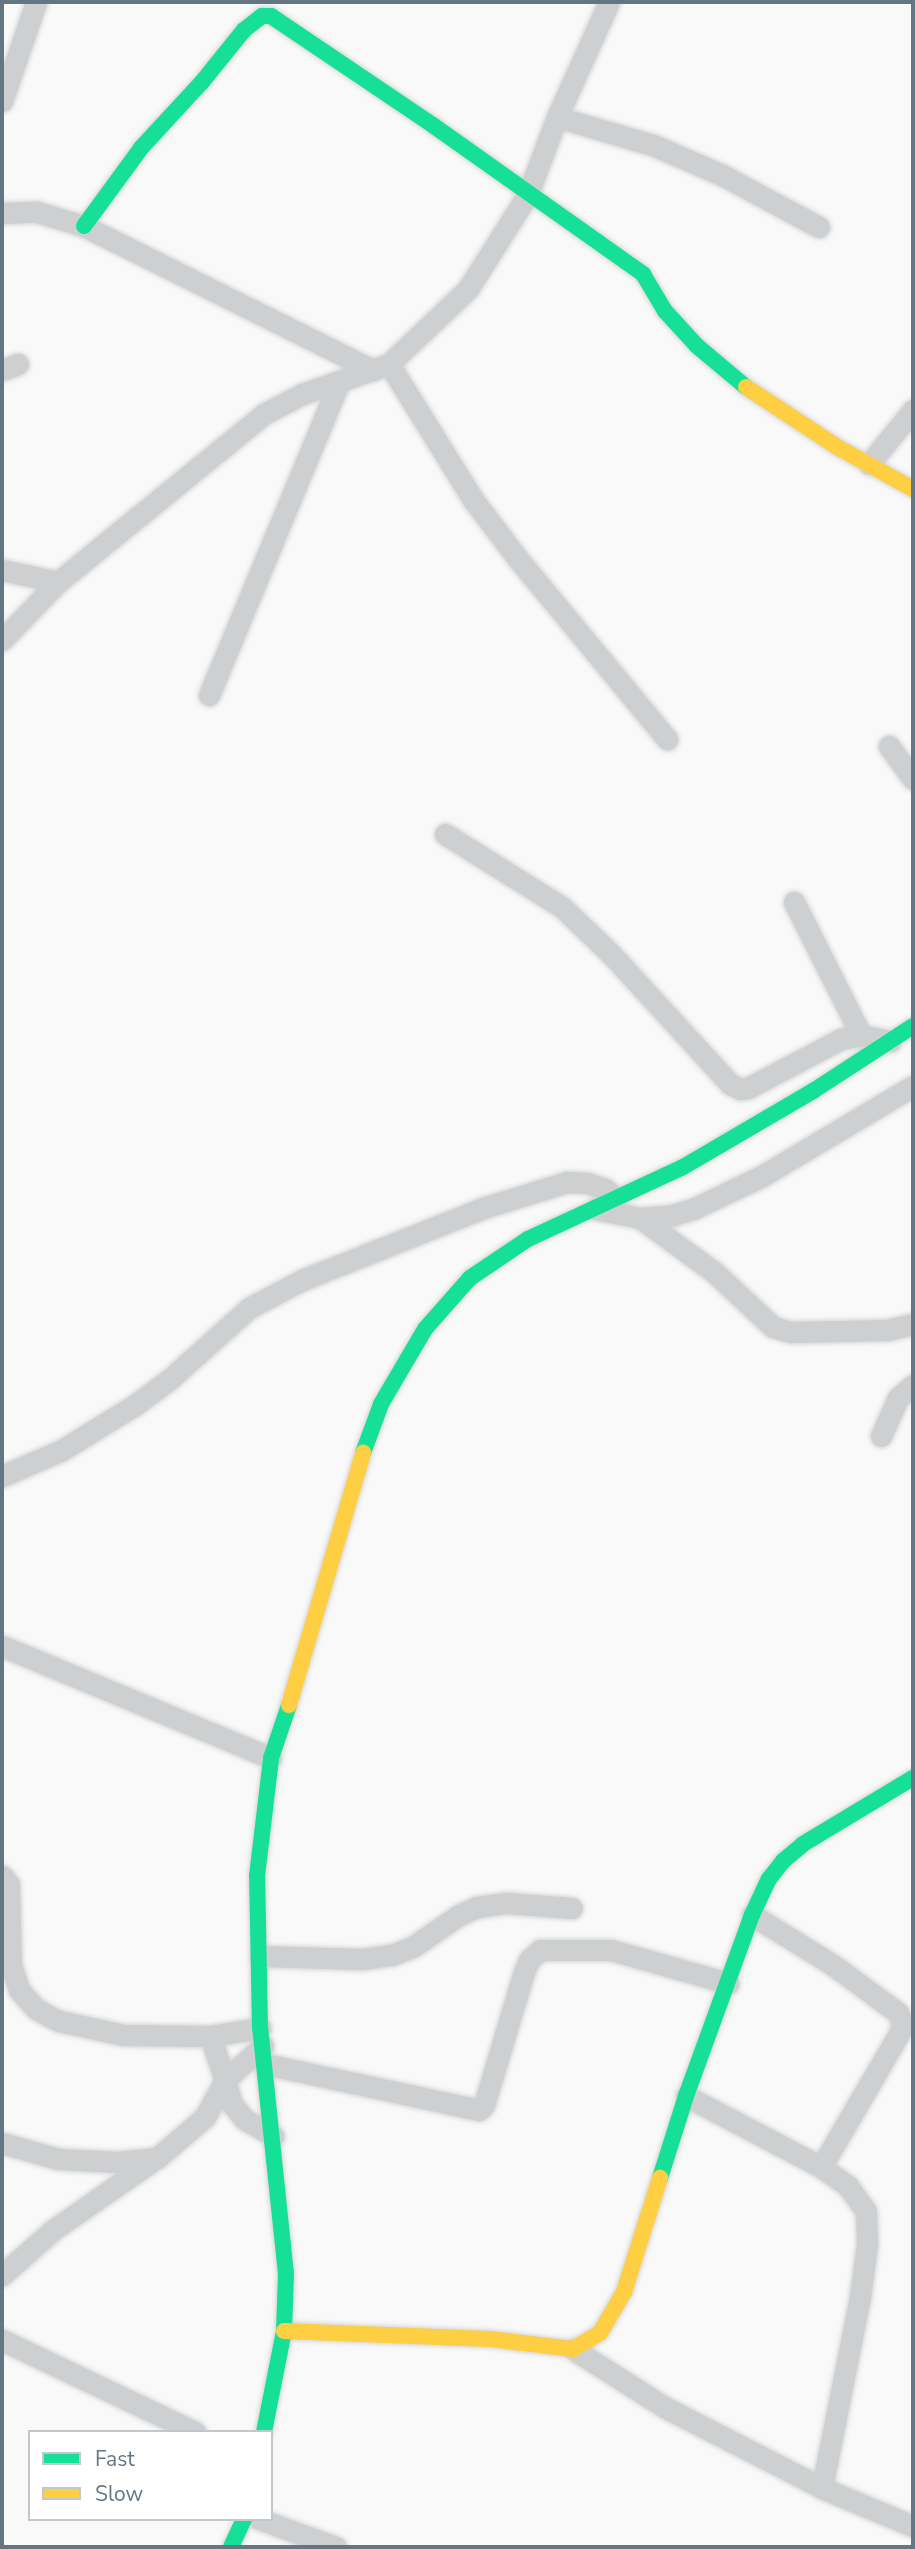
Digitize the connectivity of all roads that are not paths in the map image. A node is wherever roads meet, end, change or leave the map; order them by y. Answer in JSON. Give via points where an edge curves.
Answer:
{"nodes":[{"id":1,"x":36,"y":2,"type":"edge"},
{"id":2,"x":610,"y":2,"type":"edge"},
{"id":3,"x":272,"y":8,"type":"edge"},
{"id":4,"x":2,"y":101,"type":"edge"},
{"id":5,"x":557,"y":117,"type":"junction"},
{"id":6,"x":528,"y":194,"type":"junction"},
{"id":7,"x":2,"y":213,"type":"edge"},
{"id":8,"x":84,"y":226,"type":"junction"},
{"id":9,"x":819,"y":227,"type":"dead end"},
{"id":10,"x":381,"y":367,"type":"junction"},
{"id":11,"x":339,"y":383,"type":"junction"},
{"id":12,"x":913,"y":410,"type":"edge"},
{"id":13,"x":869,"y":464,"type":"junction"},
{"id":14,"x":913,"y":489,"type":"edge"},
{"id":15,"x":2,"y":570,"type":"edge"},
{"id":16,"x":58,"y":582,"type":"junction"},
{"id":17,"x":2,"y":640,"type":"edge"},
{"id":18,"x":209,"y":695,"type":"dead end"},
{"id":19,"x":667,"y":739,"type":"dead end"},
{"id":20,"x":889,"y":746,"type":"dead end"},
{"id":21,"x":913,"y":779,"type":"edge"},
{"id":22,"x":445,"y":834,"type":"dead end"},
{"id":23,"x":794,"y":902,"type":"dead end"},
{"id":24,"x":913,"y":1026,"type":"edge"},
{"id":25,"x":861,"y":1035,"type":"junction"},
{"id":26,"x":890,"y":1041,"type":"junction"},
{"id":27,"x":913,"y":1086,"type":"edge"},
{"id":28,"x":616,"y":1198,"type":"junction"},
{"id":29,"x":595,"y":1209,"type":"junction"},
{"id":30,"x":640,"y":1218,"type":"junction"},
{"id":31,"x":913,"y":1324,"type":"edge"},
{"id":32,"x":913,"y":1385,"type":"edge"},
{"id":33,"x":881,"y":1436,"type":"dead end"},
{"id":34,"x":2,"y":1476,"type":"edge"},
{"id":35,"x":2,"y":1647,"type":"edge"},
{"id":36,"x":271,"y":1758,"type":"junction"},
{"id":37,"x":913,"y":1778,"type":"edge"},
{"id":38,"x":2,"y":1876,"type":"edge"},
{"id":39,"x":572,"y":1908,"type":"dead end"},
{"id":40,"x":752,"y":1915,"type":"junction"},
{"id":41,"x":260,"y":1956,"type":"junction"},
{"id":42,"x":728,"y":1983,"type":"junction"},
{"id":43,"x":210,"y":2036,"type":"junction"},
{"id":44,"x":263,"y":2046,"type":"junction"},
{"id":45,"x":225,"y":2080,"type":"junction"},
{"id":46,"x":686,"y":2096,"type":"junction"},
{"id":47,"x":273,"y":2136,"type":"junction"},
{"id":48,"x":2,"y":2143,"type":"edge"},
{"id":49,"x":157,"y":2158,"type":"junction"},
{"id":50,"x":821,"y":2167,"type":"junction"},
{"id":51,"x":2,"y":2275,"type":"edge"},
{"id":52,"x":284,"y":2331,"type":"junction"},
{"id":53,"x":2,"y":2340,"type":"edge"},
{"id":54,"x":573,"y":2349,"type":"junction"},
{"id":55,"x":191,"y":2430,"type":"edge"},
{"id":56,"x":264,"y":2430,"type":"edge"},
{"id":57,"x":822,"y":2488,"type":"junction"},
{"id":58,"x":243,"y":2521,"type":"edge"},
{"id":59,"x":264,"y":2521,"type":"edge"},
{"id":60,"x":913,"y":2526,"type":"edge"},
{"id":61,"x":231,"y":2547,"type":"edge"},
{"id":62,"x":336,"y":2547,"type":"edge"}],
"edges":[{"from":1,"to":4,"type":"street"},
{"from":2,"to":5,"type":"street"},
{"from":3,"to":6,"type":"street"},
{"from":3,"to":8,"type":"street","via":[[244,30],[141,148]]},
{"from":5,"to":6,"type":"street"},
{"from":5,"to":9,"type":"street","via":[[653,145],[722,175]]},
{"from":6,"to":10,"type":"street","via":[[468,289]]},
{"from":6,"to":13,"type":"street","via":[[643,274],[665,312],[689,338],[754,394]]},
{"from":7,"to":8,"type":"street","via":[[37,212]]},
{"from":8,"to":10,"type":"street"},
{"from":10,"to":11,"type":"street"},
{"from":10,"to":19,"type":"street","via":[[518,559]]},
{"from":11,"to":16,"type":"street","via":[[302,394],[264,414]]},
{"from":11,"to":18,"type":"street"},
{"from":12,"to":13,"type":"street"},
{"from":13,"to":14,"type":"street"},
{"from":15,"to":16,"type":"street"},
{"from":16,"to":17,"type":"street"},
{"from":20,"to":21,"type":"street"},
{"from":22,"to":25,"type":"street","via":[[562,907],[730,1084],[740,1089],[841,1039]]},
{"from":23,"to":25,"type":"street"},
{"from":24,"to":26,"type":"street"},
{"from":25,"to":26,"type":"street"},
{"from":26,"to":28,"type":"street","via":[[695,1160]]},
{"from":27,"to":30,"type":"street","via":[[693,1209]]},
{"from":28,"to":29,"type":"street"},
{"from":28,"to":34,"type":"street","via":[[587,1183],[567,1182],[483,1208],[302,1280],[249,1308],[135,1405],[62,1450]]},
{"from":29,"to":30,"type":"street"},
{"from":29,"to":36,"type":"street","via":[[528,1239],[470,1278],[425,1329],[381,1404],[350,1489],[300,1672]]},
{"from":30,"to":31,"type":"street","via":[[714,1272],[774,1327],[804,1332],[887,1330]]},
{"from":32,"to":33,"type":"street","via":[[898,1398]]},
{"from":35,"to":36,"type":"street"},
{"from":36,"to":41,"type":"street","via":[[257,1877]]},
{"from":37,"to":40,"type":"street","via":[[803,1844],[783,1861]]},
{"from":38,"to":43,"type":"street","via":[[9,1884],[11,1965],[19,1990],[36,2009],[59,2021],[124,2035]]},
{"from":39,"to":41,"type":"street","via":[[508,1903],[477,1907],[392,1955],[362,1959]]},
{"from":40,"to":42,"type":"street"},
{"from":40,"to":50,"type":"street","via":[[833,1965],[898,2013],[902,2022]]},
{"from":41,"to":44,"type":"street"},
{"from":42,"to":44,"type":"street","via":[[611,1950],[540,1950],[524,1972],[479,2110]]},
{"from":42,"to":46,"type":"street"},
{"from":43,"to":44,"type":"street"},
{"from":43,"to":45,"type":"street"},
{"from":44,"to":45,"type":"street"},
{"from":44,"to":47,"type":"street"},
{"from":45,"to":47,"type":"street","via":[[232,2104],[244,2119]]},
{"from":45,"to":49,"type":"street","via":[[205,2117]]},
{"from":46,"to":50,"type":"street"},
{"from":46,"to":54,"type":"street","via":[[624,2292],[600,2333]]},
{"from":47,"to":52,"type":"street","via":[[286,2274]]},
{"from":48,"to":49,"type":"street","via":[[58,2159],[118,2162]]},
{"from":49,"to":51,"type":"street","via":[[53,2230]]},
{"from":50,"to":57,"type":"street","via":[[847,2186],[866,2211],[867,2244]]},
{"from":52,"to":54,"type":"street","via":[[490,2339]]},
{"from":52,"to":56,"type":"street"},
{"from":53,"to":55,"type":"street"},
{"from":54,"to":57,"type":"street","via":[[666,2408]]},
{"from":57,"to":60,"type":"street"},
{"from":58,"to":61,"type":"street"},
{"from":59,"to":62,"type":"street"}]}
